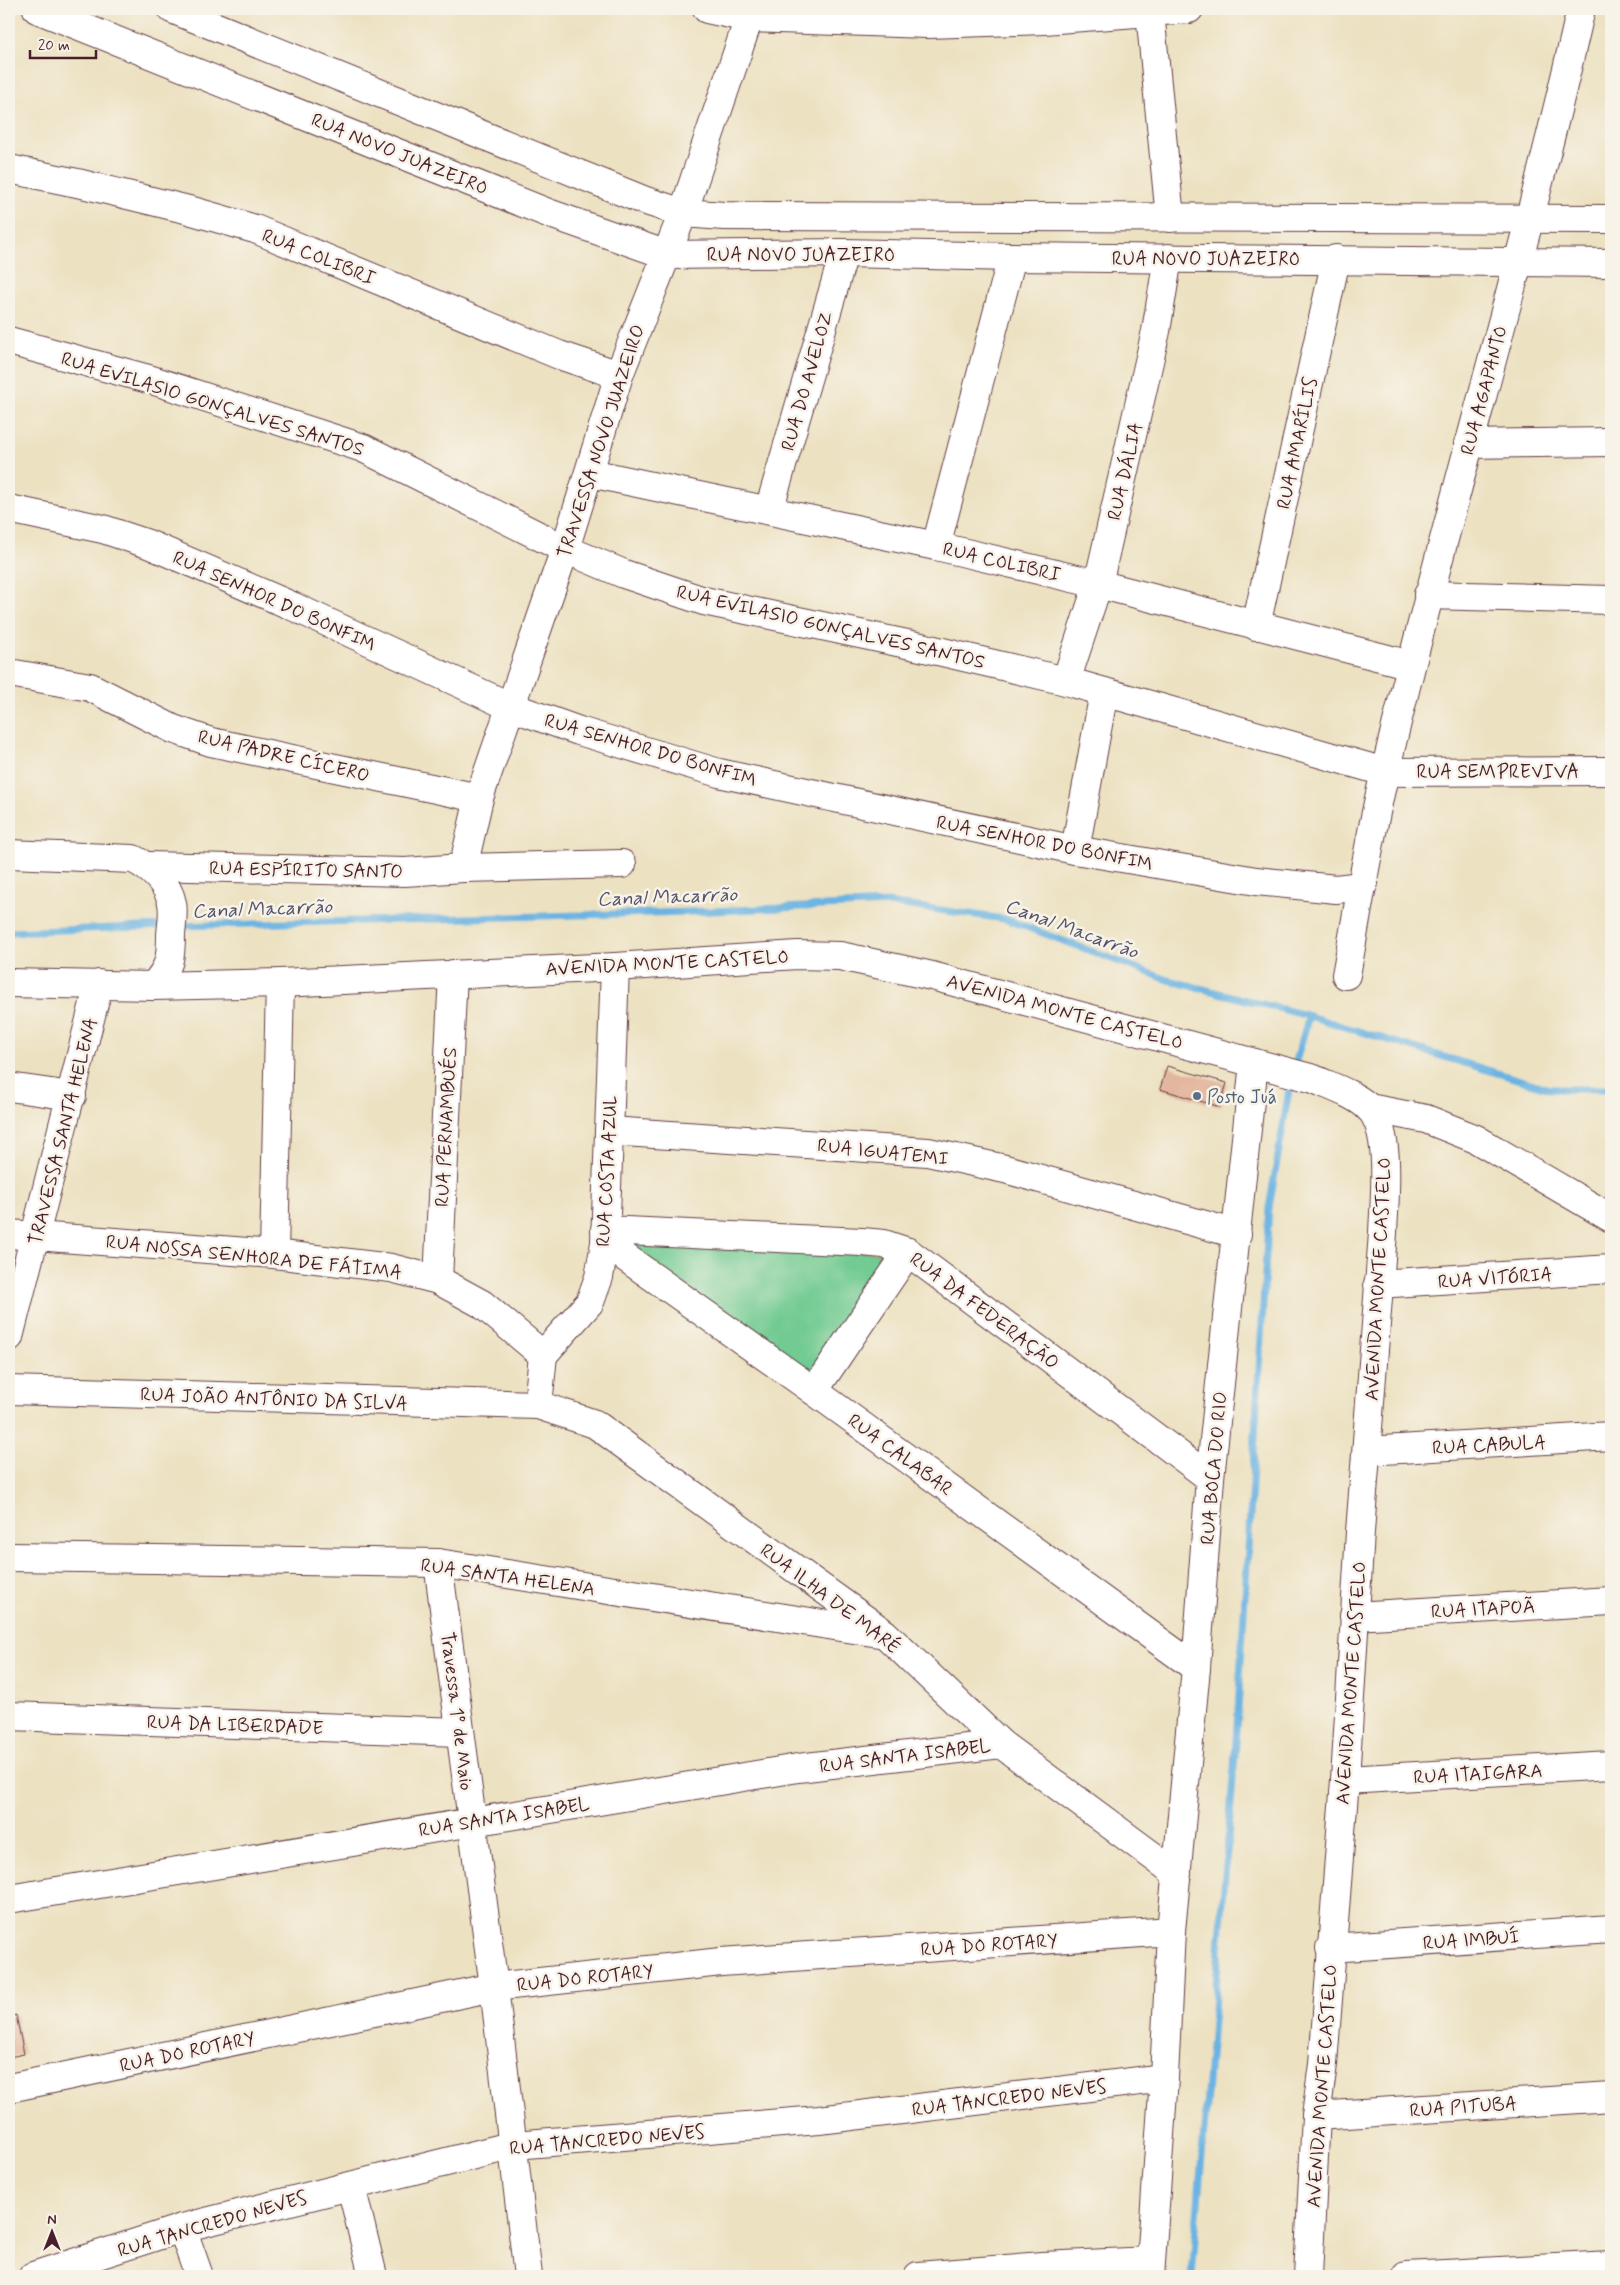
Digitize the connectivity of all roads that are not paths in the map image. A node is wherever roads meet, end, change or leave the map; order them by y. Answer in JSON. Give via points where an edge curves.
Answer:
{"nodes":[{"id":1,"x":37,"y":9,"type":"edge"},
{"id":2,"x":172,"y":9,"type":"edge"},
{"id":3,"x":707,"y":9,"type":"edge"},
{"id":4,"x":1189,"y":9,"type":"edge"},
{"id":5,"x":1581,"y":9,"type":"edge"},
{"id":6,"x":1150,"y":12,"type":"junction"},
{"id":7,"x":749,"y":18,"type":"junction"},
{"id":8,"x":9,"y":169,"type":"edge"},
{"id":9,"x":683,"y":213,"type":"junction"},
{"id":10,"x":1170,"y":218,"type":"junction"},
{"id":11,"x":1531,"y":218,"type":"junction"},
{"id":12,"x":1611,"y":219,"type":"edge"},
{"id":13,"x":844,"y":253,"type":"junction"},
{"id":14,"x":667,"y":255,"type":"junction"},
{"id":15,"x":1012,"y":257,"type":"junction"},
{"id":16,"x":1168,"y":258,"type":"junction"},
{"id":17,"x":1336,"y":260,"type":"junction"},
{"id":18,"x":1518,"y":261,"type":"junction"},
{"id":19,"x":1611,"y":263,"type":"edge"},
{"id":20,"x":9,"y":340,"type":"edge"},
{"id":21,"x":619,"y":375,"type":"junction"},
{"id":22,"x":1611,"y":442,"type":"edge"},
{"id":23,"x":1468,"y":444,"type":"junction"},
{"id":24,"x":590,"y":473,"type":"junction"},
{"id":25,"x":9,"y":509,"type":"edge"},
{"id":26,"x":769,"y":510,"type":"junction"},
{"id":27,"x":936,"y":546,"type":"junction"},
{"id":28,"x":565,"y":548,"type":"junction"},
{"id":29,"x":1098,"y":584,"type":"junction"},
{"id":30,"x":1428,"y":595,"type":"junction"},
{"id":31,"x":1611,"y":600,"type":"edge"},
{"id":32,"x":1256,"y":626,"type":"junction"},
{"id":33,"x":1411,"y":665,"type":"junction"},
{"id":34,"x":9,"y":673,"type":"edge"},
{"id":35,"x":1066,"y":681,"type":"junction"},
{"id":36,"x":1104,"y":692,"type":"junction"},
{"id":37,"x":509,"y":706,"type":"junction"},
{"id":38,"x":1611,"y":771,"type":"edge"},
{"id":39,"x":1385,"y":772,"type":"junction"},
{"id":40,"x":479,"y":798,"type":"junction"},
{"id":41,"x":1075,"y":850,"type":"junction"},
{"id":42,"x":11,"y":854,"type":"edge"},
{"id":43,"x":622,"y":864,"type":"dead end"},
{"id":44,"x":148,"y":866,"type":"junction"},
{"id":45,"x":463,"y":868,"type":"junction"},
{"id":46,"x":1364,"y":883,"type":"junction"},
{"id":47,"x":171,"y":949,"type":"junction"},
{"id":48,"x":615,"y":966,"type":"junction"},
{"id":49,"x":452,"y":974,"type":"junction"},
{"id":50,"x":1346,"y":974,"type":"dead end"},
{"id":51,"x":9,"y":983,"type":"edge"},
{"id":52,"x":280,"y":983,"type":"junction"},
{"id":53,"x":99,"y":984,"type":"junction"},
{"id":54,"x":208,"y":984,"type":"junction"},
{"id":55,"x":153,"y":986,"type":"junction"},
{"id":56,"x":1266,"y":1066,"type":"junction"},
{"id":57,"x":9,"y":1087,"type":"edge"},
{"id":58,"x":72,"y":1096,"type":"junction"},
{"id":59,"x":1369,"y":1108,"type":"junction"},
{"id":60,"x":609,"y":1131,"type":"junction"},
{"id":61,"x":1611,"y":1218,"type":"edge"},
{"id":62,"x":1237,"y":1234,"type":"junction"},
{"id":63,"x":22,"y":1235,"type":"edge"},
{"id":64,"x":604,"y":1236,"type":"junction"},
{"id":65,"x":908,"y":1252,"type":"junction"},
{"id":66,"x":274,"y":1254,"type":"junction"},
{"id":67,"x":1611,"y":1269,"type":"edge"},
{"id":68,"x":438,"y":1280,"type":"junction"},
{"id":69,"x":1378,"y":1284,"type":"junction"},
{"id":70,"x":9,"y":1337,"type":"edge"},
{"id":71,"x":543,"y":1355,"type":"junction"},
{"id":72,"x":9,"y":1390,"type":"edge"},
{"id":73,"x":814,"y":1392,"type":"junction"},
{"id":74,"x":538,"y":1405,"type":"junction"},
{"id":75,"x":1611,"y":1436,"type":"edge"},
{"id":76,"x":1367,"y":1451,"type":"junction"},
{"id":77,"x":1210,"y":1478,"type":"junction"},
{"id":78,"x":9,"y":1557,"type":"edge"},
{"id":79,"x":438,"y":1563,"type":"junction"},
{"id":80,"x":1611,"y":1601,"type":"edge"},
{"id":81,"x":1354,"y":1616,"type":"junction"},
{"id":82,"x":884,"y":1634,"type":"junction"},
{"id":83,"x":1196,"y":1668,"type":"junction"},
{"id":84,"x":9,"y":1716,"type":"edge"},
{"id":85,"x":460,"y":1732,"type":"junction"},
{"id":86,"x":1001,"y":1744,"type":"junction"},
{"id":87,"x":1611,"y":1765,"type":"edge"},
{"id":88,"x":1345,"y":1780,"type":"junction"},
{"id":89,"x":472,"y":1822,"type":"junction"},
{"id":90,"x":1177,"y":1874,"type":"junction"},
{"id":91,"x":9,"y":1899,"type":"edge"},
{"id":92,"x":1611,"y":1929,"type":"edge"},
{"id":93,"x":1171,"y":1931,"type":"junction"},
{"id":94,"x":1330,"y":1948,"type":"junction"},
{"id":95,"x":494,"y":1987,"type":"junction"},
{"id":96,"x":1164,"y":2078,"type":"junction"},
{"id":97,"x":9,"y":2088,"type":"edge"},
{"id":98,"x":1611,"y":2096,"type":"edge"},
{"id":99,"x":1316,"y":2116,"type":"junction"},
{"id":100,"x":514,"y":2145,"type":"junction"},
{"id":101,"x":351,"y":2186,"type":"junction"},
{"id":102,"x":182,"y":2228,"type":"junction"},
{"id":103,"x":1611,"y":2265,"type":"edge"},
{"id":104,"x":1150,"y":2269,"type":"edge"},
{"id":105,"x":33,"y":2276,"type":"edge"},
{"id":106,"x":198,"y":2276,"type":"edge"},
{"id":107,"x":373,"y":2276,"type":"edge"},
{"id":108,"x":528,"y":2276,"type":"edge"},
{"id":109,"x":918,"y":2276,"type":"edge"},
{"id":110,"x":1308,"y":2276,"type":"edge"},
{"id":111,"x":1406,"y":2276,"type":"edge"}],
"edges":[{"from":1,"to":14,"type":"street","name":"RUA NOVO JUAZEIRO","via":[[548,213]]},
{"from":2,"to":9,"type":"street","name":"RUA NOVO JUAZEIRO","via":[[643,200]]},
{"from":3,"to":7,"type":"street"},
{"from":4,"to":6,"type":"street"},
{"from":5,"to":11,"type":"street","name":"RUA AGAPANTO"},
{"from":6,"to":7,"type":"street","via":[[928,24]]},
{"from":6,"to":10,"type":"street"},
{"from":7,"to":9,"type":"street","name":"TRAVESSA NOVO JUAZEIRO"},
{"from":8,"to":21,"type":"street","name":"RUA COLIBRI","via":[[100,188],[255,229],[559,355]]},
{"from":9,"to":10,"type":"street","name":"RUA NOVO JUAZEIRO","via":[[724,216]]},
{"from":9,"to":14,"type":"street","name":"TRAVESSA NOVO JUAZEIRO"},
{"from":10,"to":11,"type":"street","name":"RUA NOVO JUAZEIRO"},
{"from":11,"to":12,"type":"street","name":"RUA NOVO JUAZEIRO"},
{"from":11,"to":18,"type":"street","name":"RUA AGAPANTO"},
{"from":13,"to":14,"type":"street","name":"RUA NOVO JUAZEIRO"},
{"from":13,"to":15,"type":"street","name":"RUA NOVO JUAZEIRO"},
{"from":13,"to":26,"type":"street","name":"RUA DO AVELOZ"},
{"from":14,"to":21,"type":"street","name":"TRAVESSA NOVO JUAZEIRO"},
{"from":15,"to":16,"type":"street","name":"RUA NOVO JUAZEIRO"},
{"from":15,"to":27,"type":"street"},
{"from":16,"to":17,"type":"street","name":"RUA NOVO JUAZEIRO"},
{"from":16,"to":29,"type":"street","name":"RUA DÁLIA","via":[[1156,331]]},
{"from":17,"to":18,"type":"street","name":"RUA NOVO JUAZEIRO"},
{"from":17,"to":32,"type":"street","name":"RUA AMARÍLIS"},
{"from":18,"to":19,"type":"street","name":"RUA NOVO JUAZEIRO"},
{"from":18,"to":23,"type":"street","name":"RUA AGAPANTO"},
{"from":20,"to":28,"type":"street","name":"RUA EVILASIO GONÇALVES SANTOS","via":[[152,380],[363,448]]},
{"from":21,"to":24,"type":"street","name":"TRAVESSA NOVO JUAZEIRO"},
{"from":22,"to":23,"type":"street"},
{"from":23,"to":30,"type":"street","name":"RUA AGAPANTO"},
{"from":24,"to":26,"type":"street","name":"RUA COLIBRI"},
{"from":24,"to":28,"type":"street","name":"TRAVESSA NOVO JUAZEIRO"},
{"from":25,"to":37,"type":"street","name":"RUA SENHOR DO BONFIM","via":[[103,529],[148,544]]},
{"from":26,"to":27,"type":"street","name":"RUA COLIBRI"},
{"from":27,"to":29,"type":"street","name":"RUA COLIBRI"},
{"from":28,"to":35,"type":"street","name":"RUA EVILASIO GONÇALVES SANTOS","via":[[624,574],[704,601]]},
{"from":28,"to":37,"type":"street","name":"TRAVESSA NOVO JUAZEIRO"},
{"from":29,"to":32,"type":"street","name":"RUA COLIBRI"},
{"from":29,"to":35,"type":"street","name":"RUA DÁLIA"},
{"from":30,"to":31,"type":"street"},
{"from":30,"to":33,"type":"street","name":"RUA AGAPANTO"},
{"from":32,"to":33,"type":"street","name":"RUA COLIBRI"},
{"from":33,"to":39,"type":"street","name":"RUA AGAPANTO"},
{"from":34,"to":40,"type":"street","name":"RUA PADRE CÍCERO","via":[[90,687],[173,728],[212,742]]},
{"from":35,"to":36,"type":"street","name":"RUA EVILASIO GONÇALVES SANTOS"},
{"from":36,"to":39,"type":"street","name":"RUA EVILASIO GONÇALVES SANTOS"},
{"from":36,"to":41,"type":"street"},
{"from":37,"to":40,"type":"street","name":"TRAVESSA NOVO JUAZEIRO"},
{"from":37,"to":41,"type":"street","name":"RUA SENHOR DO BONFIM","via":[[579,731],[719,773]]},
{"from":38,"to":39,"type":"street","name":"RUA SEMPREVIVA"},
{"from":39,"to":46,"type":"street","name":"RUA AGAPANTO"},
{"from":40,"to":45,"type":"street","name":"TRAVESSA NOVO JUAZEIRO"},
{"from":41,"to":46,"type":"street","name":"RUA SENHOR DO BONFIM","via":[[1256,881],[1345,889]]},
{"from":42,"to":44,"type":"street","name":"RUA ESPÍRITO SANTO","via":[[133,859]]},
{"from":43,"to":45,"type":"street"},
{"from":44,"to":45,"type":"street","name":"RUA ESPÍRITO SANTO","via":[[405,872]]},
{"from":44,"to":47,"type":"street","via":[[163,884],[172,903]]},
{"from":46,"to":50,"type":"street","name":"RUA AGAPANTO"},
{"from":47,"to":54,"type":"street","name":"AVENIDA MONTE CASTELO","via":[[181,972]]},
{"from":47,"to":55,"type":"street","via":[[165,974]]},
{"from":48,"to":49,"type":"street","name":"AVENIDA MONTE CASTELO"},
{"from":48,"to":56,"type":"street","name":"AVENIDA MONTE CASTELO","via":[[797,954],[840,956],[932,976]]},
{"from":48,"to":60,"type":"street","name":"RUA COSTA AZUL"},
{"from":49,"to":52,"type":"street","name":"AVENIDA MONTE CASTELO"},
{"from":49,"to":68,"type":"street","name":"RUA PERNAMBUÉS"},
{"from":51,"to":53,"type":"street","name":"AVENIDA MONTE CASTELO"},
{"from":52,"to":54,"type":"street","name":"AVENIDA MONTE CASTELO"},
{"from":52,"to":66,"type":"street"},
{"from":53,"to":55,"type":"street","name":"AVENIDA MONTE CASTELO"},
{"from":53,"to":58,"type":"street","name":"TRAVESSA SANTA HELENA"},
{"from":54,"to":55,"type":"street","name":"AVENIDA MONTE CASTELO"},
{"from":56,"to":59,"type":"street","name":"AVENIDA MONTE CASTELO","via":[[1336,1088]]},
{"from":56,"to":62,"type":"street","name":"RUA BOCA DO RIO"},
{"from":57,"to":58,"type":"street"},
{"from":58,"to":63,"type":"street","name":"TRAVESSA SANTA HELENA"},
{"from":59,"to":61,"type":"street","via":[[1426,1118],[1476,1139]]},
{"from":59,"to":69,"type":"street","name":"AVENIDA MONTE CASTELO","via":[[1384,1139],[1385,1186]]},
{"from":60,"to":62,"type":"street","name":"RUA IGUATEMI","via":[[928,1152],[1005,1169]]},
{"from":60,"to":64,"type":"street","name":"RUA COSTA AZUL"},
{"from":62,"to":77,"type":"street","name":"RUA BOCA DO RIO"},
{"from":63,"to":66,"type":"street","name":"RUA NOSSA SENHORA DE FÁTIMA"},
{"from":63,"to":70,"type":"street","name":"TRAVESSA SANTA HELENA"},
{"from":64,"to":65,"type":"street","name":"RUA DA FEDERAÇÃO","via":[[862,1242],[884,1244]]},
{"from":64,"to":71,"type":"street","name":"RUA COSTA AZUL","via":[[599,1277],[590,1302]]},
{"from":64,"to":73,"type":"street","name":"RUA CALABAR"},
{"from":65,"to":73,"type":"street"},
{"from":65,"to":77,"type":"street","name":"RUA DA FEDERAÇÃO"},
{"from":66,"to":68,"type":"street","name":"RUA NOSSA SENHORA DE FÁTIMA","via":[[391,1268]]},
{"from":67,"to":69,"type":"street","name":"RUA VITÓRIA"},
{"from":68,"to":71,"type":"street","name":"RUA NOSSA SENHORA DE FÁTIMA","via":[[482,1304]]},
{"from":69,"to":76,"type":"street","name":"AVENIDA MONTE CASTELO"},
{"from":71,"to":74,"type":"street"},
{"from":72,"to":74,"type":"street","name":"RUA JOÃO ANTÔNIO DA SILVA"},
{"from":73,"to":83,"type":"street","name":"RUA CALABAR"},
{"from":74,"to":82,"type":"street","name":"RUA ILHA DE MARÉ","via":[[596,1424]]},
{"from":75,"to":76,"type":"street","name":"RUA CABULA"},
{"from":76,"to":81,"type":"street","name":"AVENIDA MONTE CASTELO"},
{"from":77,"to":83,"type":"street","name":"RUA BOCA DO RIO"},
{"from":78,"to":79,"type":"street","name":"RUA SANTA HELENA"},
{"from":79,"to":82,"type":"street","name":"RUA SANTA HELENA"},
{"from":79,"to":85,"type":"street","name":"Travessa 1º de Maio"},
{"from":80,"to":81,"type":"street","name":"RUA ITAPOÃ"},
{"from":81,"to":88,"type":"street","name":"AVENIDA MONTE CASTELO"},
{"from":82,"to":86,"type":"street","name":"RUA ILHA DE MARÉ"},
{"from":83,"to":90,"type":"street","name":"RUA BOCA DO RIO"},
{"from":84,"to":85,"type":"street","name":"RUA DA LIBERDADE"},
{"from":85,"to":89,"type":"street","name":"Travessa 1º de Maio"},
{"from":86,"to":89,"type":"street","name":"RUA SANTA ISABEL","via":[[798,1768]]},
{"from":86,"to":90,"type":"street","name":"RUA ILHA DE MARÉ"},
{"from":87,"to":88,"type":"street","name":"RUA ITAIGARA"},
{"from":88,"to":94,"type":"street","name":"AVENIDA MONTE CASTELO"},
{"from":89,"to":91,"type":"street","name":"RUA SANTA ISABEL"},
{"from":89,"to":95,"type":"street","name":"Travessa 1º de Maio"},
{"from":90,"to":93,"type":"street","name":"RUA BOCA DO RIO"},
{"from":92,"to":94,"type":"street","name":"RUA IMBUÍ"},
{"from":93,"to":95,"type":"street","name":"RUA DO ROTARY","via":[[721,1962]]},
{"from":93,"to":96,"type":"street","name":"RUA BOCA DO RIO"},
{"from":94,"to":99,"type":"street","name":"AVENIDA MONTE CASTELO","via":[[1323,2064]]},
{"from":95,"to":97,"type":"street","name":"RUA DO ROTARY"},
{"from":95,"to":100,"type":"street","name":"Travessa 1º de Maio"},
{"from":96,"to":100,"type":"street","name":"RUA TANCREDO NEVES","via":[[820,2120]]},
{"from":96,"to":104,"type":"street","name":"RUA BOCA DO RIO"},
{"from":98,"to":99,"type":"street","name":"RUA PITUBA"},
{"from":99,"to":110,"type":"street","name":"AVENIDA MONTE CASTELO"},
{"from":100,"to":101,"type":"street","name":"RUA TANCREDO NEVES"},
{"from":100,"to":108,"type":"street","name":"Travessa 1º de Maio"},
{"from":101,"to":102,"type":"street","name":"RUA TANCREDO NEVES"},
{"from":101,"to":107,"type":"street"},
{"from":102,"to":105,"type":"street","name":"RUA TANCREDO NEVES"},
{"from":102,"to":106,"type":"street"},
{"from":103,"to":111,"type":"street"},
{"from":104,"to":109,"type":"street","via":[[1042,2266]]}]}
